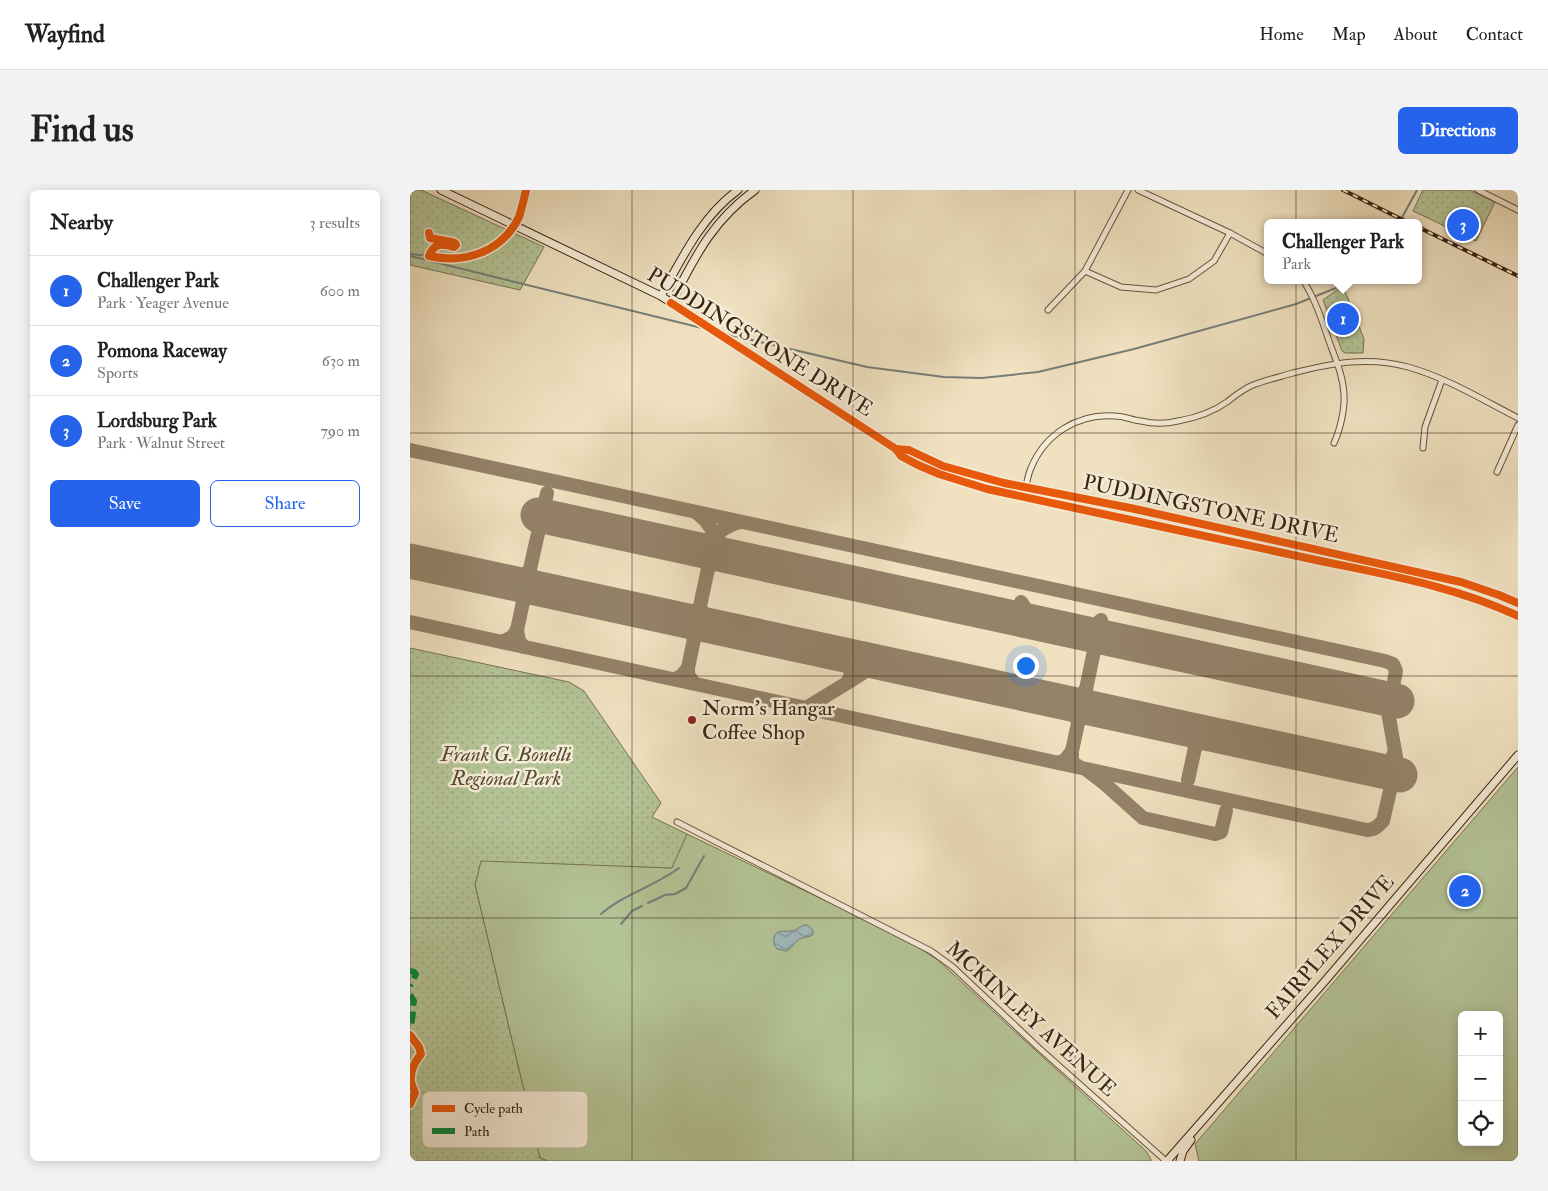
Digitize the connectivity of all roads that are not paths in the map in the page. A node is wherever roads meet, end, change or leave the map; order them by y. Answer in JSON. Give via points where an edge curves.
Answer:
{"nodes":[{"id":1,"x":441,"y":190,"type":"edge"},
{"id":2,"x":738,"y":190,"type":"edge"},
{"id":3,"x":755,"y":190,"type":"edge"},
{"id":4,"x":1128,"y":190,"type":"edge"},
{"id":5,"x":1138,"y":190,"type":"edge"},
{"id":6,"x":1478,"y":190,"type":"edge"},
{"id":7,"x":1518,"y":210,"type":"edge"},
{"id":8,"x":1230,"y":233,"type":"junction"},
{"id":9,"x":1264,"y":252,"type":"edge"},
{"id":10,"x":1085,"y":271,"type":"junction"},
{"id":11,"x":1305,"y":284,"type":"edge"},
{"id":12,"x":661,"y":296,"type":"junction"},
{"id":13,"x":671,"y":303,"type":"junction"},
{"id":14,"x":1048,"y":310,"type":"dead end"},
{"id":15,"x":1337,"y":362,"type":"junction"},
{"id":16,"x":1442,"y":380,"type":"junction"},
{"id":17,"x":1518,"y":418,"type":"edge"},
{"id":18,"x":1518,"y":425,"type":"edge"},
{"id":19,"x":1334,"y":443,"type":"dead end"},
{"id":20,"x":1423,"y":448,"type":"dead end"},
{"id":21,"x":896,"y":449,"type":"junction"},
{"id":22,"x":1497,"y":472,"type":"dead end"},
{"id":23,"x":1026,"y":487,"type":"junction"},
{"id":24,"x":1024,"y":497,"type":"junction"},
{"id":25,"x":1518,"y":603,"type":"edge"},
{"id":26,"x":1518,"y":616,"type":"edge"},
{"id":27,"x":1518,"y":755,"type":"edge"},
{"id":28,"x":676,"y":822,"type":"dead end"},
{"id":29,"x":1205,"y":1118,"type":"junction"},
{"id":30,"x":1167,"y":1161,"type":"edge"},
{"id":31,"x":1180,"y":1161,"type":"edge"}],
"edges":[{"from":1,"to":12,"type":"street","name":"PUDDINGSTONE DRIVE"},
{"from":2,"to":12,"type":"street","via":[[703,225]]},
{"from":3,"to":13,"type":"street","via":[[733,207],[713,230]]},
{"from":4,"to":10,"type":"street"},
{"from":5,"to":8,"type":"street"},
{"from":6,"to":7,"type":"street"},
{"from":8,"to":9,"type":"street"},
{"from":8,"to":10,"type":"street","via":[[1214,261],[1189,279],[1156,290],[1121,287]]},
{"from":10,"to":14,"type":"street"},
{"from":11,"to":15,"type":"street"},
{"from":12,"to":13,"type":"street","name":"PUDDINGSTONE DRIVE"},
{"from":13,"to":21,"type":"street","name":"PUDDINGSTONE DRIVE"},
{"from":15,"to":16,"type":"street","via":[[1386,363],[1408,367]]},
{"from":15,"to":19,"type":"street","via":[[1344,395],[1339,432]]},
{"from":15,"to":23,"type":"street","via":[[1256,384],[1215,409],[1180,421],[1148,423],[1100,416],[1078,421],[1064,427],[1046,442],[1031,468]]},
{"from":16,"to":17,"type":"street"},
{"from":16,"to":20,"type":"street","via":[[1425,427]]},
{"from":18,"to":22,"type":"street"},
{"from":21,"to":23,"type":"street","name":"PUDDINGSTONE DRIVE","via":[[909,450],[962,472]]},
{"from":21,"to":24,"type":"street","name":"PUDDINGSTONE DRIVE","via":[[901,456],[939,474]]},
{"from":23,"to":24,"type":"street"},
{"from":23,"to":25,"type":"street","name":"PUDDINGSTONE DRIVE","via":[[1461,582]]},
{"from":24,"to":26,"type":"street","name":"PUDDINGSTONE DRIVE","via":[[1464,594]]},
{"from":27,"to":29,"type":"street","name":"FAIRPLEX DRIVE"},
{"from":28,"to":30,"type":"street","name":"MCKINLEY AVENUE","via":[[942,958]]},
{"from":29,"to":30,"type":"street","name":"FAIRPLEX DRIVE"},
{"from":29,"to":31,"type":"street"}]}
